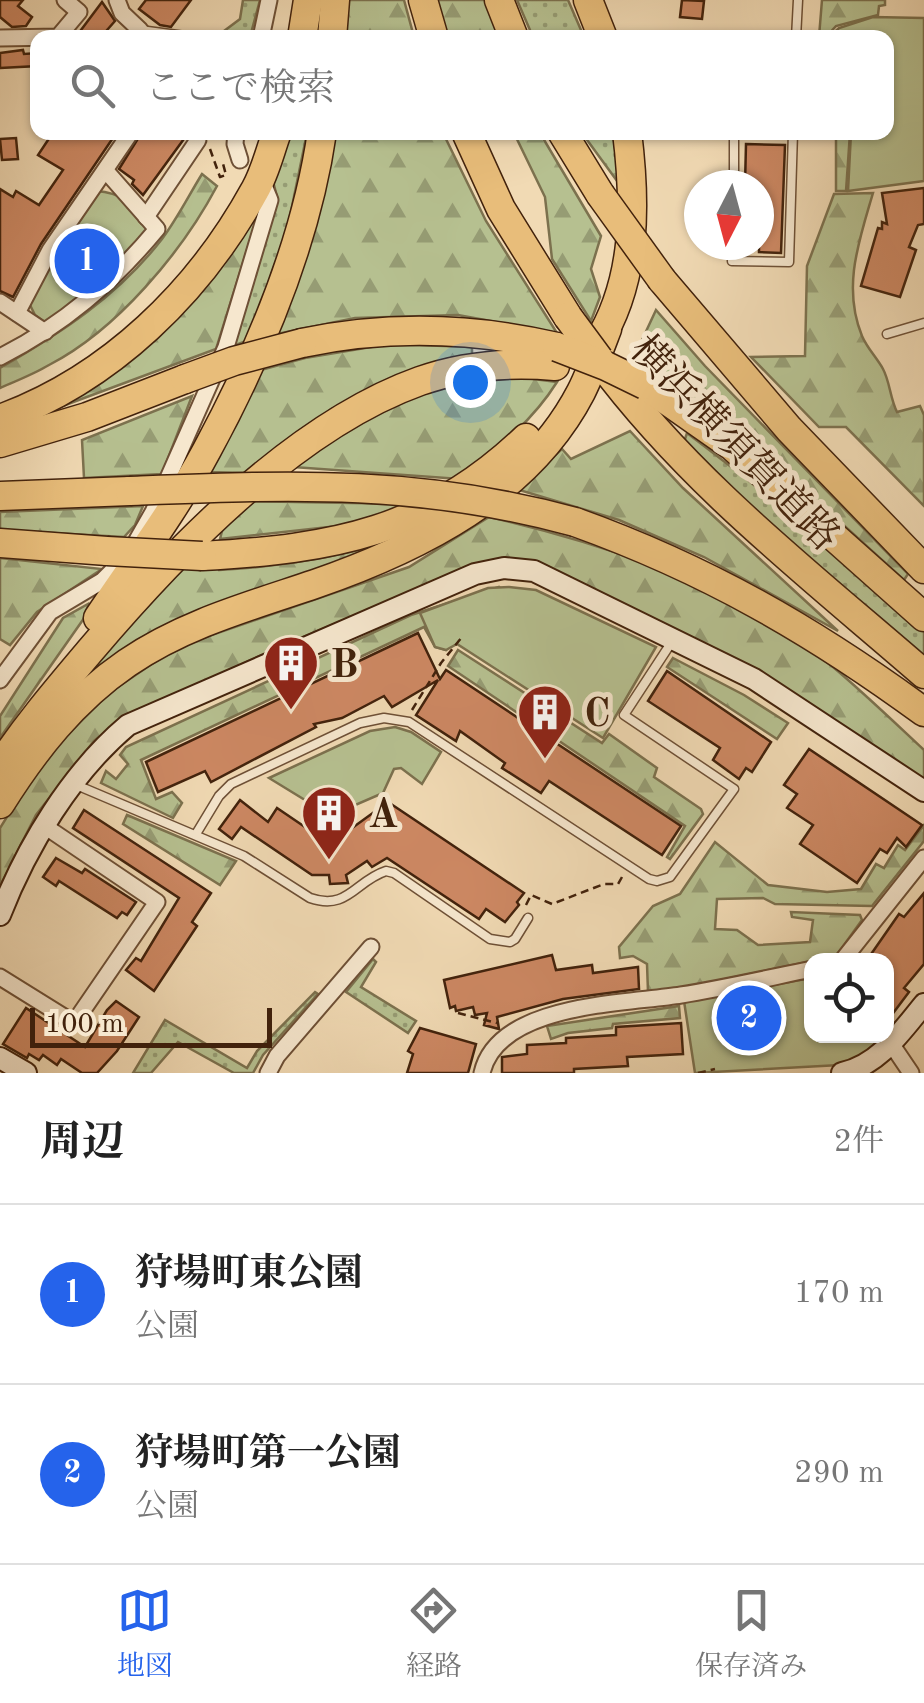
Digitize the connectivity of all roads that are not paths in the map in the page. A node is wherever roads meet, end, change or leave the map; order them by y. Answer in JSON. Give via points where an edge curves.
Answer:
{"nodes":[{"id":1,"x":65,"y":0,"type":"edge"},
{"id":2,"x":117,"y":0,"type":"edge"},
{"id":3,"x":269,"y":0,"type":"edge"},
{"id":4,"x":308,"y":0,"type":"edge"},
{"id":5,"x":335,"y":0,"type":"edge"},
{"id":6,"x":423,"y":0,"type":"edge"},
{"id":7,"x":500,"y":0,"type":"edge"},
{"id":8,"x":588,"y":0,"type":"edge"},
{"id":9,"x":790,"y":0,"type":"edge"},
{"id":10,"x":798,"y":0,"type":"edge"},
{"id":11,"x":64,"y":30,"type":"edge"},
{"id":12,"x":137,"y":30,"type":"edge"},
{"id":13,"x":263,"y":30,"type":"edge"},
{"id":14,"x":303,"y":30,"type":"edge"},
{"id":15,"x":333,"y":30,"type":"edge"},
{"id":16,"x":432,"y":30,"type":"edge"},
{"id":17,"x":511,"y":30,"type":"edge"},
{"id":18,"x":600,"y":30,"type":"edge"},
{"id":19,"x":796,"y":30,"type":"edge"},
{"id":20,"x":30,"y":37,"type":"edge"},
{"id":21,"x":0,"y":38,"type":"edge"},
{"id":22,"x":126,"y":140,"type":"edge"},
{"id":23,"x":235,"y":140,"type":"edge"},
{"id":24,"x":274,"y":140,"type":"edge"},
{"id":25,"x":320,"y":140,"type":"edge"},
{"id":26,"x":470,"y":140,"type":"edge"},
{"id":27,"x":567,"y":140,"type":"edge"},
{"id":28,"x":628,"y":140,"type":"edge"},
{"id":29,"x":734,"y":140,"type":"edge"},
{"id":30,"x":793,"y":140,"type":"edge"},
{"id":31,"x":204,"y":145,"type":"road end"},
{"id":32,"x":240,"y":160,"type":"dead end"},
{"id":33,"x":734,"y":170,"type":"edge"},
{"id":34,"x":106,"y":171,"type":"junction"},
{"id":35,"x":263,"y":183,"type":"dead end"},
{"id":36,"x":146,"y":217,"type":"junction"},
{"id":37,"x":732,"y":260,"type":"edge"},
{"id":38,"x":0,"y":302,"type":"edge"},
{"id":39,"x":17,"y":314,"type":"junction"},
{"id":40,"x":924,"y":323,"type":"edge"},
{"id":41,"x":607,"y":329,"type":"junction"},
{"id":42,"x":45,"y":332,"type":"junction"},
{"id":43,"x":887,"y":334,"type":"dead end"},
{"id":44,"x":0,"y":357,"type":"edge"},
{"id":45,"x":556,"y":357,"type":"junction"},
{"id":46,"x":0,"y":418,"type":"edge"},
{"id":47,"x":0,"y":442,"type":"edge"},
{"id":48,"x":0,"y":496,"type":"edge"},
{"id":49,"x":0,"y":544,"type":"edge"},
{"id":50,"x":924,"y":569,"type":"edge"},
{"id":51,"x":924,"y":617,"type":"edge"},
{"id":52,"x":673,"y":640,"type":"junction"},
{"id":53,"x":924,"y":674,"type":"edge"},
{"id":54,"x":0,"y":680,"type":"edge"},
{"id":55,"x":924,"y":712,"type":"edge"},
{"id":56,"x":26,"y":728,"type":"junction"},
{"id":57,"x":0,"y":766,"type":"edge"},
{"id":58,"x":74,"y":784,"type":"junction"},
{"id":59,"x":924,"y":791,"type":"edge"},
{"id":60,"x":0,"y":804,"type":"edge"},
{"id":61,"x":46,"y":827,"type":"junction"},
{"id":62,"x":196,"y":834,"type":"junction"},
{"id":63,"x":924,"y":858,"type":"edge"},
{"id":64,"x":0,"y":915,"type":"edge"},
{"id":65,"x":528,"y":918,"type":"road end"},
{"id":66,"x":371,"y":947,"type":"dead end"},
{"id":67,"x":848,"y":953,"type":"edge"},
{"id":68,"x":804,"y":971,"type":"edge"},
{"id":69,"x":0,"y":977,"type":"edge"},
{"id":70,"x":924,"y":1004,"type":"edge"},
{"id":71,"x":894,"y":1035,"type":"edge"},
{"id":72,"x":886,"y":1043,"type":"edge"},
{"id":73,"x":891,"y":1043,"type":"edge"},
{"id":74,"x":0,"y":1058,"type":"edge"},
{"id":75,"x":26,"y":1073,"type":"edge"},
{"id":76,"x":268,"y":1073,"type":"edge"},
{"id":77,"x":482,"y":1073,"type":"edge"},
{"id":78,"x":842,"y":1073,"type":"edge"},
{"id":79,"x":911,"y":1073,"type":"edge"}],
"edges":[{"from":1,"to":11,"type":"street","via":[[80,12]]},
{"from":2,"to":12,"type":"street"},
{"from":3,"to":13,"type":"street"},
{"from":4,"to":14,"type":"highway"},
{"from":5,"to":15,"type":"highway"},
{"from":6,"to":16,"type":"highway"},
{"from":7,"to":17,"type":"highway"},
{"from":8,"to":18,"type":"highway"},
{"from":9,"to":10,"type":"lane"},
{"from":10,"to":19,"type":"lane"},
{"from":20,"to":21,"type":"street"},
{"from":22,"to":34,"type":"street"},
{"from":23,"to":32,"type":"street"},
{"from":24,"to":46,"type":"highway","via":[[256,188],[172,305],[120,354],[60,392]]},
{"from":25,"to":56,"type":"highway","via":[[303,221],[242,382],[172,508]]},
{"from":26,"to":53,"type":"highway","name":"横浜横須賀道路","bridge":true,"via":[[501,209],[568,317],[655,428],[780,550]]},
{"from":27,"to":50,"type":"highway","name":"横浜横須賀道路","bridge":true,"via":[[662,280],[788,428]]},
{"from":28,"to":41,"type":"highway","via":[[632,232]]},
{"from":29,"to":33,"type":"lane"},
{"from":30,"to":37,"type":"lane","via":[[790,262]]},
{"from":31,"to":36,"type":"street"},
{"from":34,"to":36,"type":"street"},
{"from":34,"to":39,"type":"street","via":[[50,250]]},
{"from":35,"to":54,"type":"street","via":[[270,200],[226,347],[152,512],[116,570],[50,612]]},
{"from":36,"to":42,"type":"street","via":[[157,229],[121,272]]},
{"from":38,"to":39,"type":"street"},
{"from":39,"to":42,"type":"street"},
{"from":40,"to":43,"type":"lane"},
{"from":41,"to":49,"type":"highway","bridge":true,"via":[[530,434],[439,505],[382,529],[324,544],[202,556]]},
{"from":41,"to":60,"type":"highway","via":[[564,419],[481,504],[380,561],[206,621],[126,664],[51,732]]},
{"from":42,"to":44,"type":"street"},
{"from":45,"to":47,"type":"highway","bridge":true,"via":[[494,336],[423,329],[358,333],[234,361]]},
{"from":45,"to":51,"type":"highway","via":[[682,410],[777,484]]},
{"from":45,"to":56,"type":"highway","via":[[455,370],[337,422],[263,478],[143,589]]},
{"from":48,"to":55,"type":"highway","bridge":true,"via":[[262,485],[470,497],[646,548],[768,608]]},
{"from":52,"to":58,"type":"street","via":[[534,571],[474,574],[128,725]]},
{"from":52,"to":59,"type":"street","via":[[754,679]]},
{"from":52,"to":62,"type":"lane","via":[[624,714],[734,789],[670,877],[653,880],[403,720],[384,718],[232,784]]},
{"from":56,"to":57,"type":"highway"},
{"from":58,"to":61,"type":"street"},
{"from":58,"to":62,"type":"lane"},
{"from":61,"to":64,"type":"street"},
{"from":61,"to":69,"type":"street","via":[[157,902],[74,1023]]},
{"from":62,"to":65,"type":"lane","via":[[322,902],[342,900],[386,871],[490,939],[515,938]]},
{"from":63,"to":67,"type":"street"},
{"from":66,"to":76,"type":"street"},
{"from":68,"to":77,"type":"street","via":[[543,1018],[497,1044]]},
{"from":70,"to":71,"type":"street"},
{"from":72,"to":78,"type":"street","via":[[858,1069]]},
{"from":73,"to":79,"type":"street"},
{"from":74,"to":75,"type":"street"}]}
